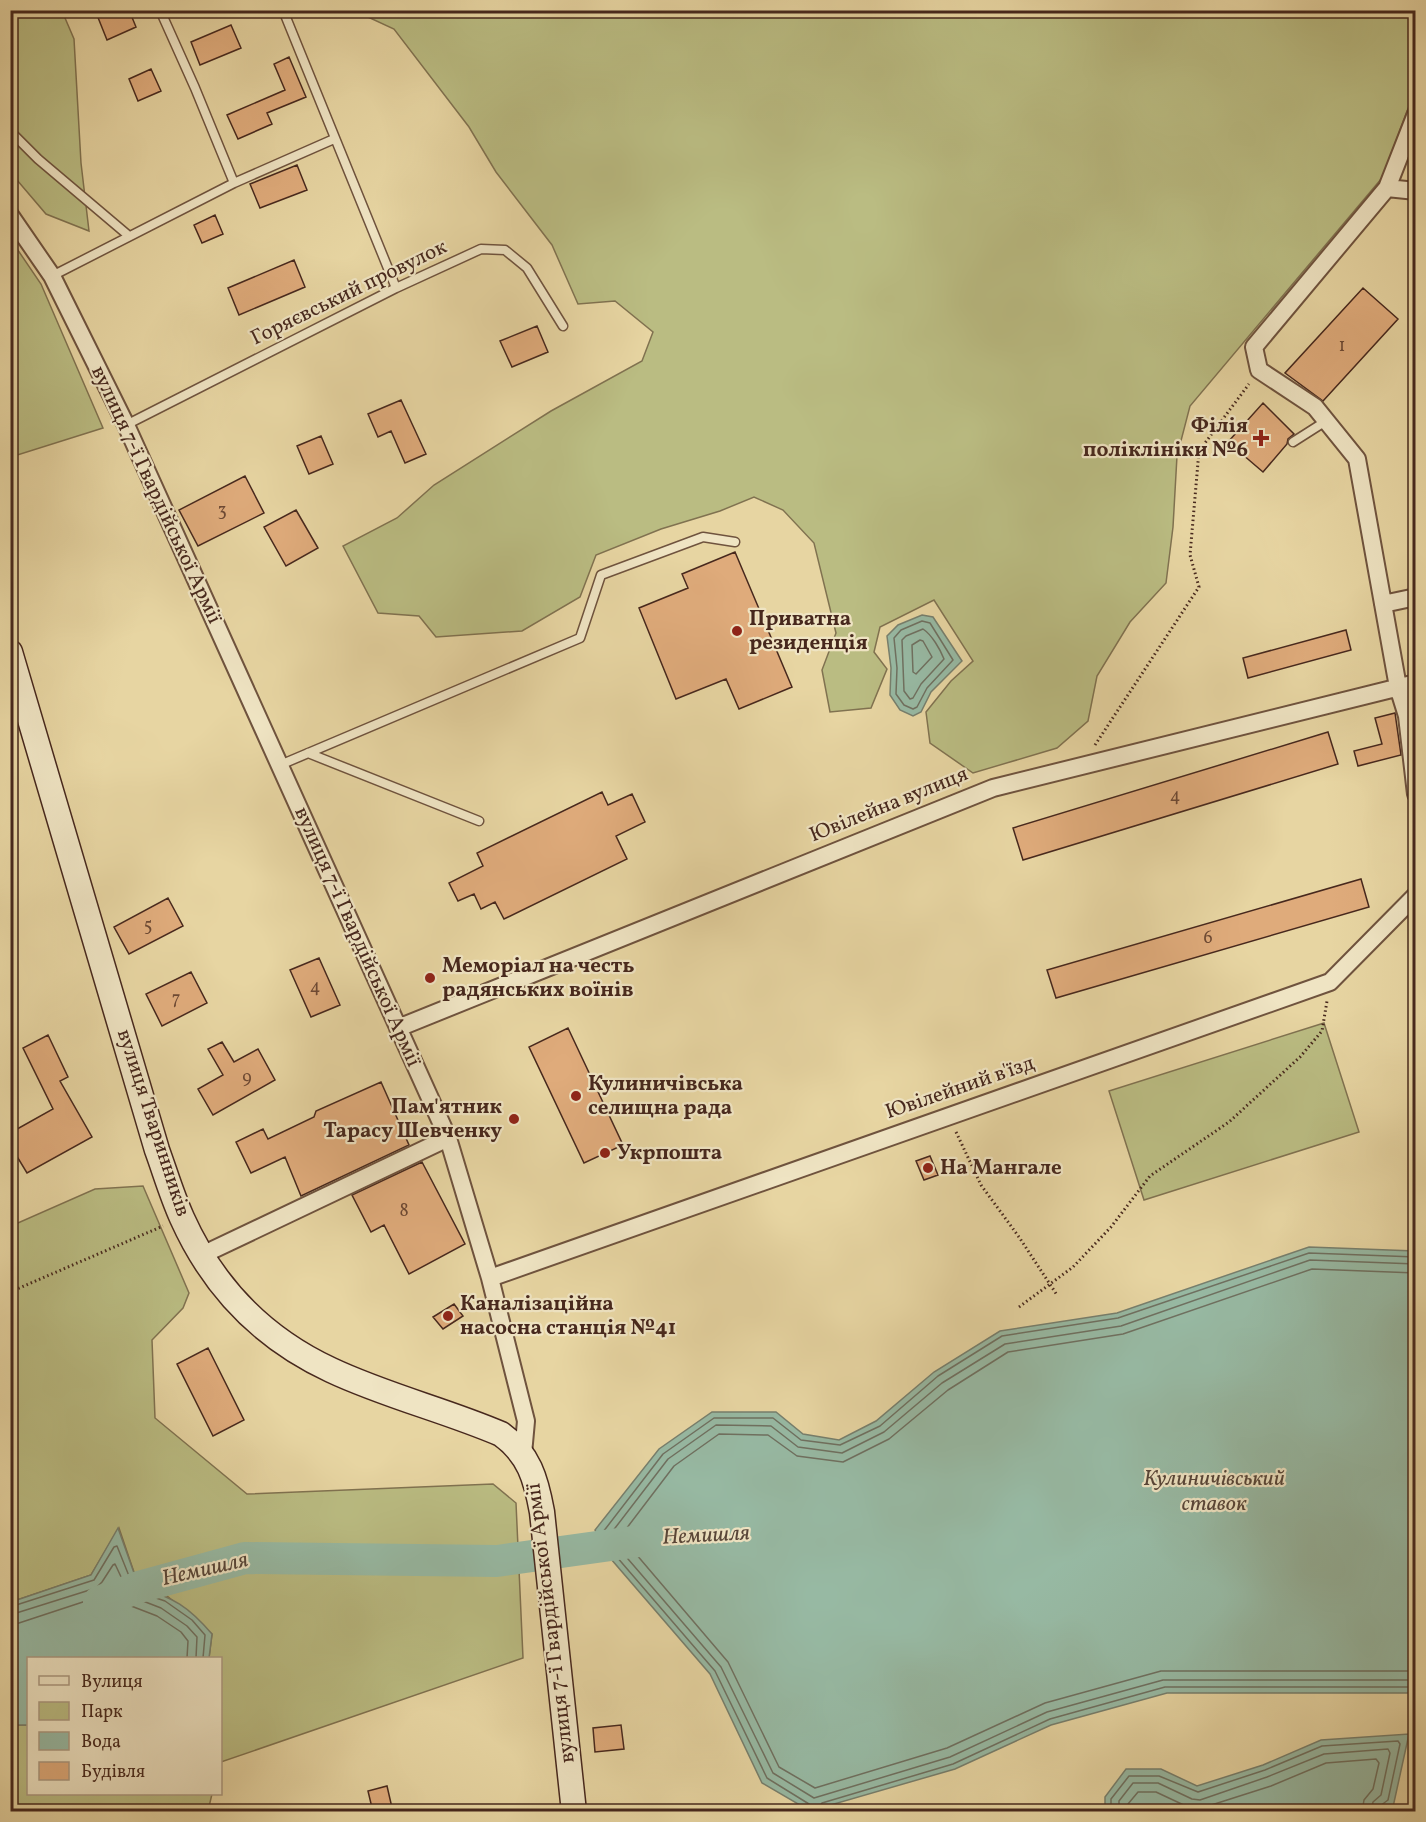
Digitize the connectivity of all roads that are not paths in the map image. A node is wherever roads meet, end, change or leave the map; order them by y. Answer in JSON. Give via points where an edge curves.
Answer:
{"nodes":[{"id":1,"x":160,"y":10,"type":"edge"},
{"id":2,"x":283,"y":10,"type":"edge"},
{"id":3,"x":1416,"y":114,"type":"edge"},
{"id":4,"x":10,"y":131,"type":"edge"},
{"id":5,"x":334,"y":139,"type":"junction"},
{"id":6,"x":234,"y":183,"type":"junction"},
{"id":7,"x":1387,"y":188,"type":"junction"},
{"id":8,"x":1416,"y":191,"type":"edge"},
{"id":9,"x":10,"y":215,"type":"edge"},
{"id":10,"x":129,"y":236,"type":"junction"},
{"id":11,"x":52,"y":276,"type":"junction"},
{"id":12,"x":396,"y":288,"type":"junction"},
{"id":13,"x":563,"y":326,"type":"dead end"},
{"id":14,"x":1326,"y":421,"type":"junction"},
{"id":15,"x":126,"y":424,"type":"junction"},
{"id":16,"x":1293,"y":442,"type":"dead end"},
{"id":17,"x":735,"y":543,"type":"dead end"},
{"id":18,"x":1416,"y":597,"type":"edge"},
{"id":19,"x":1383,"y":604,"type":"junction"},
{"id":20,"x":10,"y":652,"type":"edge"},
{"id":21,"x":1416,"y":683,"type":"edge"},
{"id":22,"x":1398,"y":687,"type":"junction"},
{"id":23,"x":308,"y":753,"type":"junction"},
{"id":24,"x":280,"y":765,"type":"junction"},
{"id":25,"x":1416,"y":794,"type":"edge"},
{"id":26,"x":479,"y":821,"type":"dead end"},
{"id":27,"x":1416,"y":895,"type":"edge"},
{"id":28,"x":398,"y":1028,"type":"junction"},
{"id":29,"x":448,"y":1138,"type":"junction"},
{"id":30,"x":202,"y":1255,"type":"junction"},
{"id":31,"x":490,"y":1278,"type":"junction"},
{"id":32,"x":523,"y":1454,"type":"junction"},
{"id":33,"x":574,"y":1812,"type":"edge"}],
"edges":[{"from":1,"to":6,"type":"lane"},
{"from":2,"to":5,"type":"lane"},
{"from":3,"to":7,"type":"street"},
{"from":4,"to":10,"type":"lane"},
{"from":5,"to":6,"type":"lane"},
{"from":5,"to":12,"type":"lane"},
{"from":6,"to":10,"type":"lane"},
{"from":7,"to":8,"type":"street"},
{"from":7,"to":14,"type":"street","via":[[1254,347],[1259,370],[1315,407]]},
{"from":9,"to":11,"type":"street","name":"вулиця 7-ї Гвардійської Армії"},
{"from":10,"to":11,"type":"lane"},
{"from":11,"to":15,"type":"street","name":"вулиця 7-ї Гвардійської Армії"},
{"from":12,"to":13,"type":"lane","name":"Горяєвський провулок","via":[[481,249],[505,250],[527,268]]},
{"from":12,"to":15,"type":"lane","name":"Горяєвський провулок"},
{"from":14,"to":16,"type":"lane"},
{"from":14,"to":19,"type":"street","via":[[1357,459]]},
{"from":15,"to":24,"type":"street","name":"вулиця 7-ї Гвардійської Армії"},
{"from":17,"to":23,"type":"lane","via":[[703,537],[601,575],[580,638]]},
{"from":18,"to":19,"type":"street"},
{"from":19,"to":22,"type":"street"},
{"from":20,"to":30,"type":"main road","name":"вулиця Тваринників","via":[[157,1150],[182,1218]]},
{"from":21,"to":22,"type":"street","name":"Ювілейна вулиця"},
{"from":22,"to":25,"type":"street","via":[[1407,716]]},
{"from":22,"to":28,"type":"street","name":"Ювілейна вулиця","via":[[993,788]]},
{"from":23,"to":24,"type":"lane"},
{"from":23,"to":26,"type":"lane"},
{"from":24,"to":28,"type":"street","name":"вулиця 7-ї Гвардійської Армії"},
{"from":27,"to":31,"type":"street","name":"Ювілейний в'їзд","via":[[1330,982]]},
{"from":28,"to":29,"type":"street","name":"вулиця 7-ї Гвардійської Армії"},
{"from":29,"to":30,"type":"street"},
{"from":29,"to":31,"type":"street","name":"вулиця 7-ї Гвардійської Армії"},
{"from":30,"to":32,"type":"main road","name":"вулиця Тваринників","via":[[235,1302],[301,1354],[362,1383],[501,1434]]},
{"from":31,"to":32,"type":"street","name":"вулиця 7-ї Гвардійської Армії","via":[[526,1421]]},
{"from":32,"to":33,"type":"main road","name":"вулиця 7-ї Гвардійської Армії","via":[[533,1471],[542,1512]]}]}
